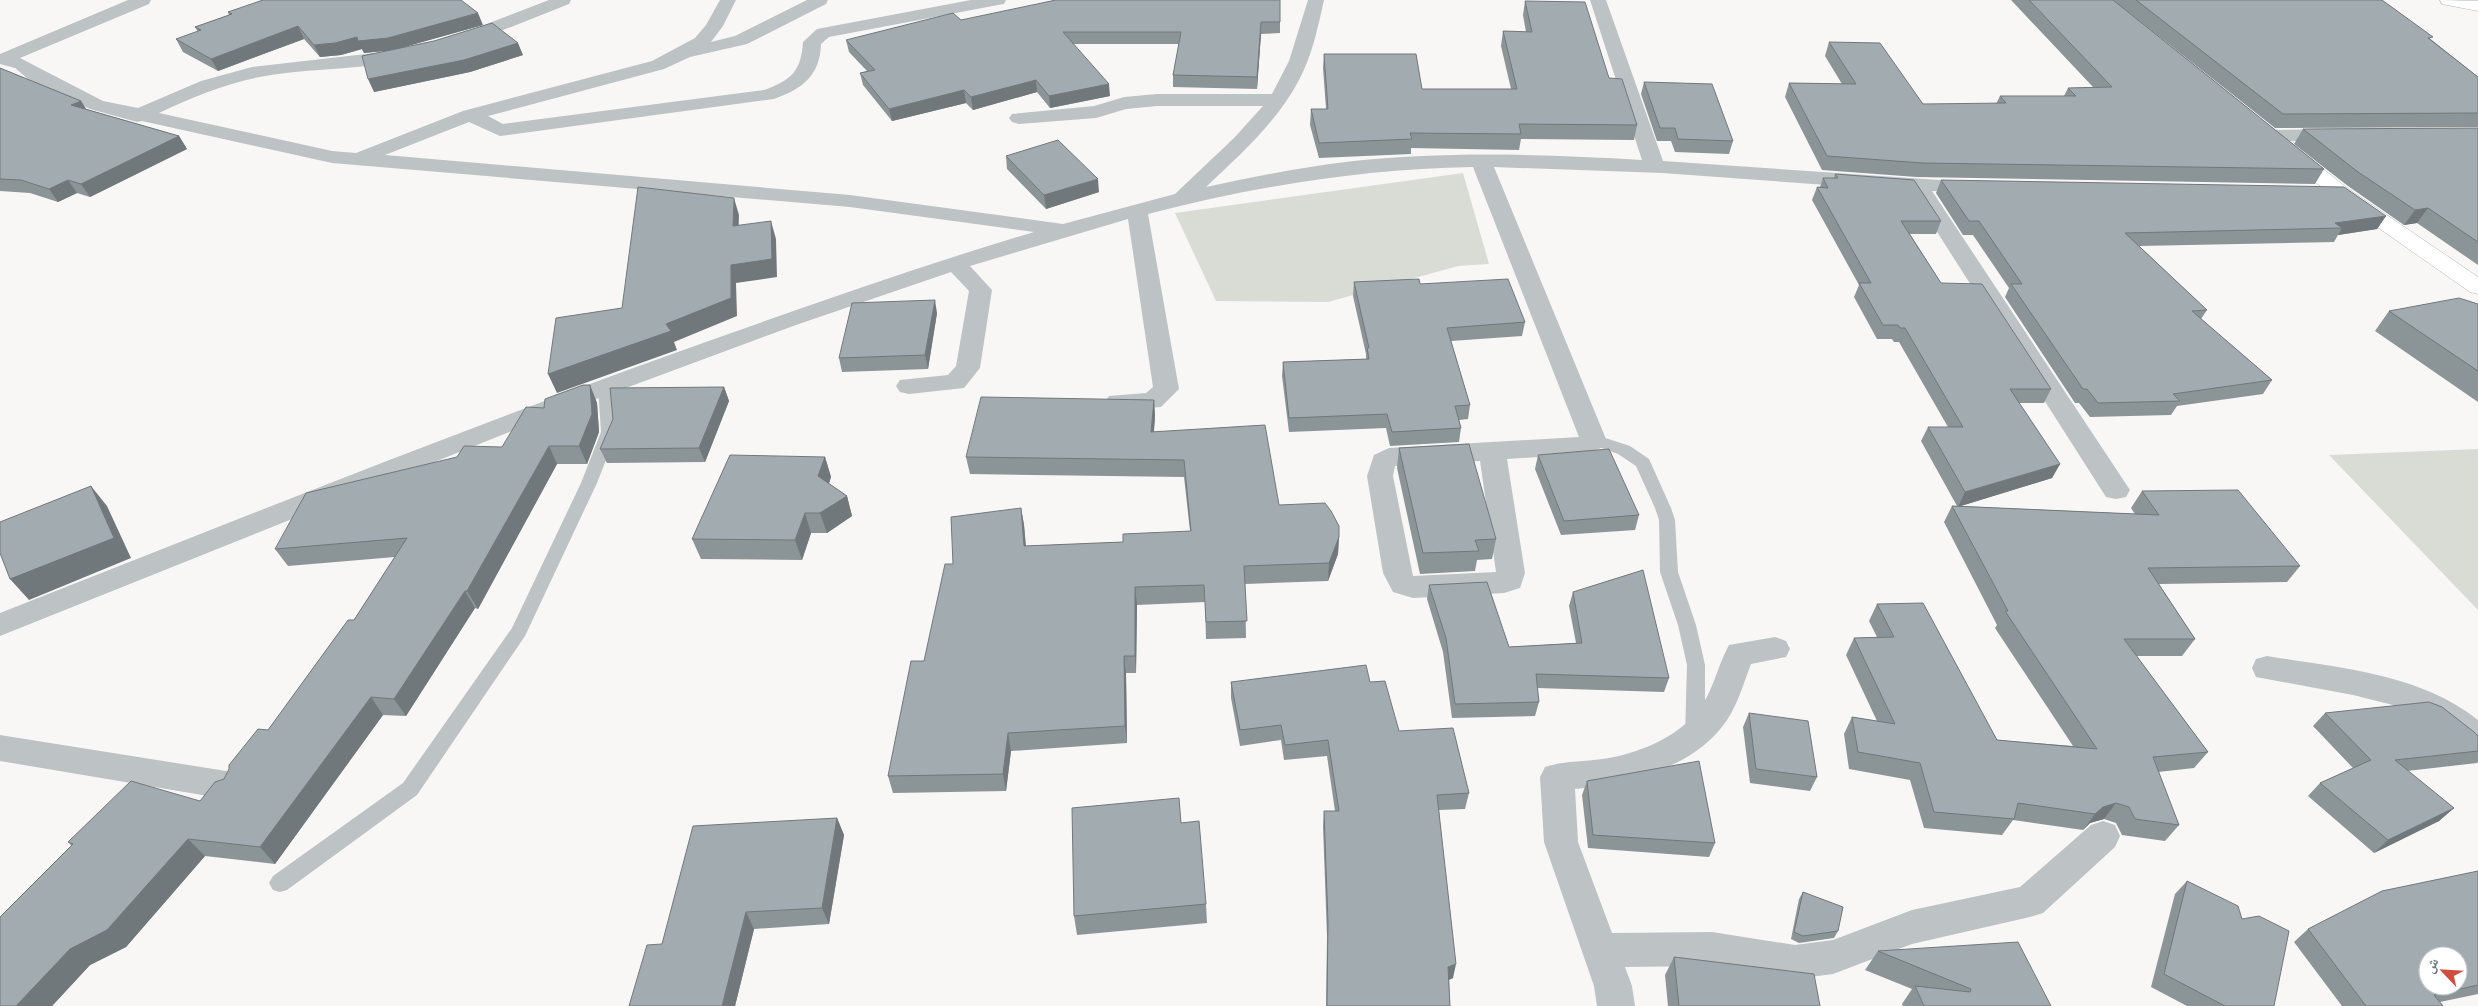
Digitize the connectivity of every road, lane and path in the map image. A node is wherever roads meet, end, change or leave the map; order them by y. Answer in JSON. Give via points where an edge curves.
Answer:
{"nodes":[{"id":1,"x":111,"y":0,"type":"edge"},
{"id":2,"x":143,"y":0,"type":"edge"},
{"id":3,"x":563,"y":0,"type":"edge"},
{"id":4,"x":728,"y":0,"type":"edge"},
{"id":5,"x":820,"y":0,"type":"edge"},
{"id":6,"x":998,"y":0,"type":"edge"},
{"id":7,"x":1316,"y":0,"type":"edge"},
{"id":8,"x":1598,"y":0,"type":"edge"},
{"id":9,"x":2448,"y":0,"type":"edge"},
{"id":10,"x":2478,"y":6,"type":"edge"},
{"id":11,"x":49,"y":38,"type":"junction"},
{"id":12,"x":449,"y":43,"type":"edge"},
{"id":13,"x":422,"y":51,"type":"edge"},
{"id":14,"x":685,"y":53,"type":"junction"},
{"id":15,"x":1,"y":59,"type":"edge"},
{"id":16,"x":1276,"y":100,"type":"junction"},
{"id":17,"x":470,"y":115,"type":"junction"},
{"id":18,"x":137,"y":116,"type":"junction"},
{"id":19,"x":1020,"y":118,"type":"dead end"},
{"id":20,"x":2359,"y":135,"type":"edge"},
{"id":21,"x":357,"y":160,"type":"junction"},
{"id":22,"x":1481,"y":161,"type":"junction"},
{"id":23,"x":1654,"y":165,"type":"junction"},
{"id":24,"x":1917,"y":185,"type":"junction"},
{"id":25,"x":1995,"y":187,"type":"edge"},
{"id":26,"x":2302,"y":191,"type":"edge"},
{"id":27,"x":2340,"y":192,"type":"junction"},
{"id":28,"x":1183,"y":198,"type":"junction"},
{"id":29,"x":1137,"y":210,"type":"junction"},
{"id":30,"x":1065,"y":230,"type":"junction"},
{"id":31,"x":954,"y":264,"type":"junction"},
{"id":32,"x":2478,"y":287,"type":"edge"},
{"id":33,"x":909,"y":386,"type":"dead end"},
{"id":34,"x":605,"y":387,"type":"junction"},
{"id":35,"x":1095,"y":402,"type":"edge"},
{"id":36,"x":1593,"y":439,"type":"junction"},
{"id":37,"x":1492,"y":451,"type":"junction"},
{"id":38,"x":2116,"y":490,"type":"dead end"},
{"id":39,"x":0,"y":625,"type":"edge"},
{"id":40,"x":1775,"y":649,"type":"dead end"},
{"id":41,"x":2267,"y":668,"type":"dead end"},
{"id":42,"x":1695,"y":736,"type":"junction"},
{"id":43,"x":2478,"y":739,"type":"edge"},
{"id":44,"x":0,"y":748,"type":"edge"},
{"id":45,"x":226,"y":786,"type":"edge"},
{"id":46,"x":2103,"y":836,"type":"dead end"},
{"id":47,"x":280,"y":883,"type":"dead end"},
{"id":48,"x":1600,"y":950,"type":"junction"},
{"id":49,"x":1616,"y":1006,"type":"edge"}],
"edges":[{"from":1,"to":11,"type":"street","via":[[43,26]]},
{"from":2,"to":11,"type":"street"},
{"from":3,"to":12,"type":"street","via":[[512,22]]},
{"from":4,"to":14,"type":"street","via":[[705,41]]},
{"from":5,"to":14,"type":"street","via":[[741,40]]},
{"from":6,"to":17,"type":"street","via":[[823,32],[812,42],[810,62],[802,75],[784,90],[767,95],[500,130]]},
{"from":7,"to":16,"type":"street","via":[[1298,60]]},
{"from":8,"to":23,"type":"street"},
{"from":9,"to":10,"type":"street"},
{"from":11,"to":15,"type":"street"},
{"from":13,"to":18,"type":"street","via":[[366,61],[254,72],[203,87]]},
{"from":14,"to":17,"type":"street","via":[[631,73]]},
{"from":15,"to":18,"type":"street","via":[[21,64],[36,75],[97,105]]},
{"from":16,"to":19,"type":"street","via":[[1157,100],[1124,103],[1096,112]]},
{"from":16,"to":28,"type":"street","via":[[1252,131]]},
{"from":17,"to":21,"type":"street"},
{"from":18,"to":21,"type":"street","via":[[303,152]]},
{"from":20,"to":27,"type":"street","via":[[2262,130]]},
{"from":21,"to":30,"type":"street","via":[[850,201]]},
{"from":22,"to":23,"type":"street"},
{"from":22,"to":28,"type":"street","via":[[1345,168]]},
{"from":22,"to":36,"type":"street"},
{"from":23,"to":24,"type":"street"},
{"from":24,"to":25,"type":"street"},
{"from":24,"to":38,"type":"street"},
{"from":26,"to":27,"type":"street"},
{"from":27,"to":32,"type":"street"},
{"from":28,"to":29,"type":"street"},
{"from":29,"to":30,"type":"street"},
{"from":29,"to":35,"type":"street","via":[[1166,389],[1152,401]]},
{"from":30,"to":31,"type":"street"},
{"from":31,"to":33,"type":"street","via":[[981,290],[968,368],[955,382]]},
{"from":31,"to":34,"type":"street"},
{"from":34,"to":39,"type":"street"},
{"from":34,"to":47,"type":"lane","via":[[609,432],[589,483],[519,631],[410,789]]},
{"from":36,"to":37,"type":"street","via":[[1586,445]]},
{"from":36,"to":42,"type":"lane","via":[[1624,450],[1643,462],[1664,508],[1669,572],[1687,625],[1696,665]]},
{"from":37,"to":37,"type":"street","via":[[1389,457],[1383,461],[1380,476],[1397,573],[1403,584],[1413,587],[1510,580]]},
{"from":40,"to":42,"type":"street","via":[[1740,653],[1716,711]]},
{"from":41,"to":43,"type":"street","via":[[2414,698],[2436,708]]},
{"from":42,"to":48,"type":"street","via":[[1659,756],[1610,772],[1557,777],[1562,842]]},
{"from":44,"to":45,"type":"street"},
{"from":46,"to":48,"type":"street","via":[[2030,901],[1912,927],[1833,957],[1795,962],[1712,949]]},
{"from":48,"to":49,"type":"street","via":[[1613,986]]}]}
